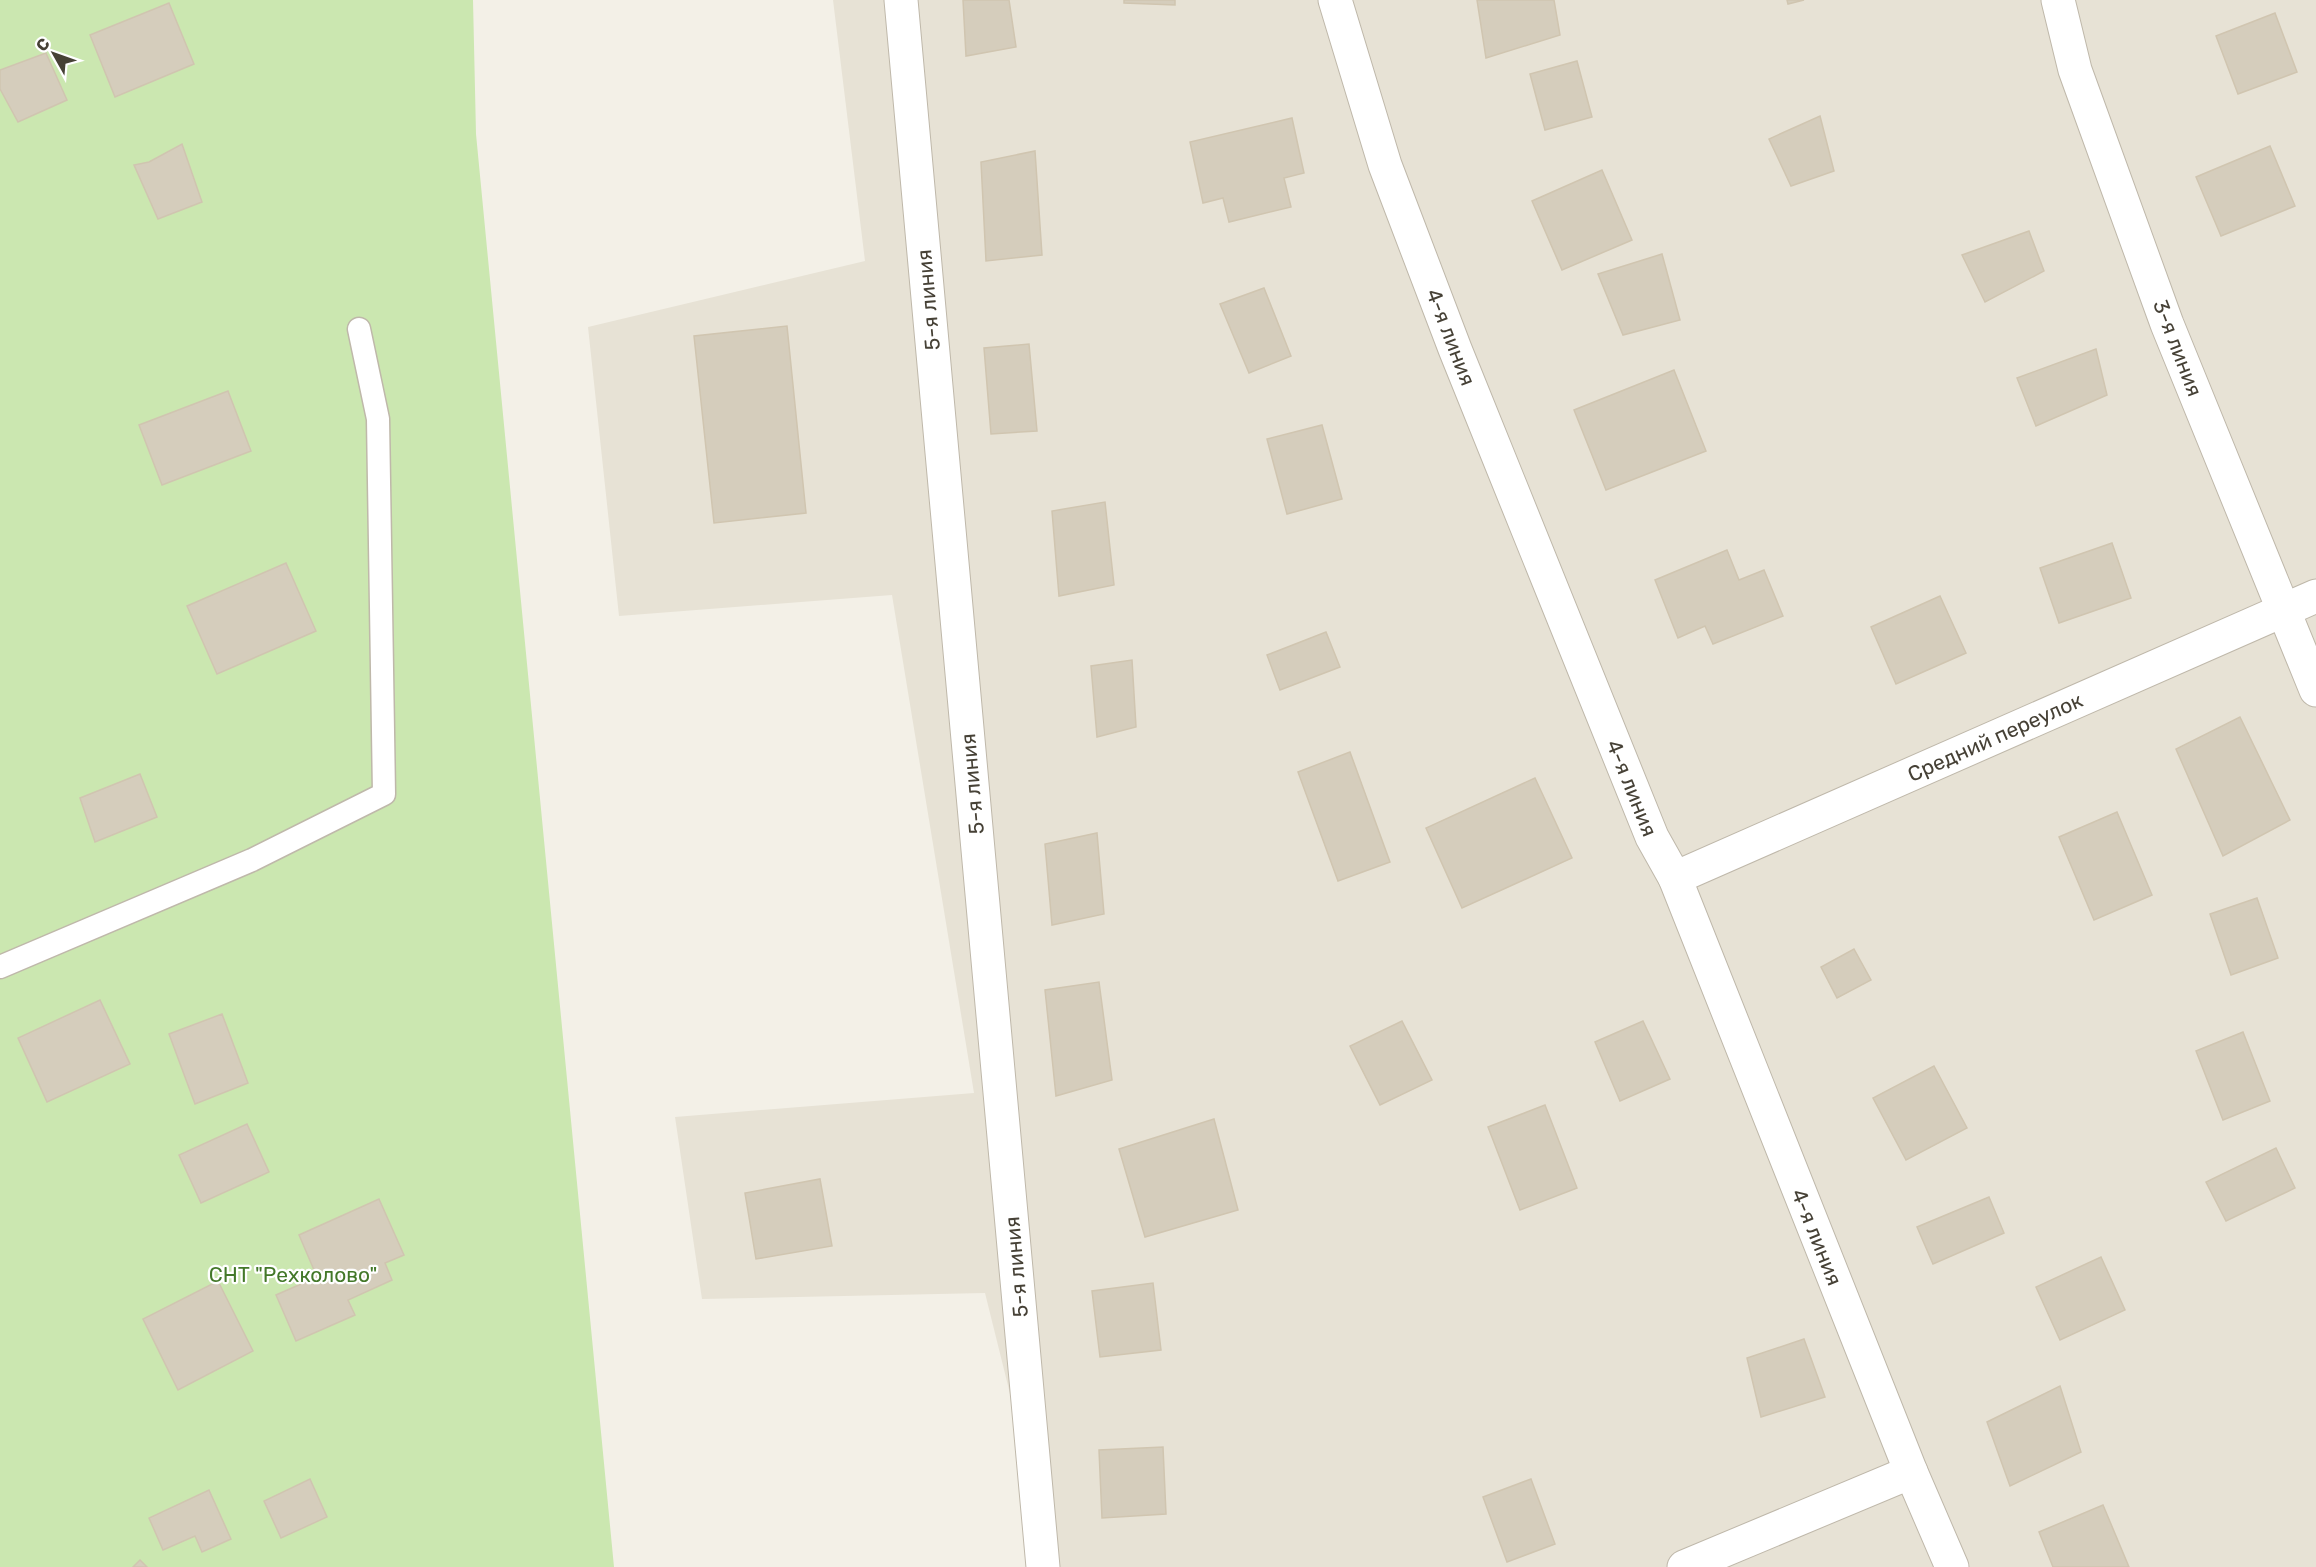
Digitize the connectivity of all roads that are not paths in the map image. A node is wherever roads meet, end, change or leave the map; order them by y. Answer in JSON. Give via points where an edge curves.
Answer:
{"nodes":[{"id":1,"x":901,"y":0,"type":"edge"},
{"id":2,"x":1335,"y":0,"type":"edge"},
{"id":3,"x":2058,"y":0,"type":"edge"},
{"id":4,"x":359,"y":329,"type":"dead end"},
{"id":5,"x":2316,"y":596,"type":"edge"},
{"id":6,"x":2283,"y":611,"type":"junction"},
{"id":7,"x":2316,"y":690,"type":"edge"},
{"id":8,"x":1675,"y":878,"type":"junction"},
{"id":9,"x":0,"y":967,"type":"edge"},
{"id":10,"x":1911,"y":1472,"type":"junction"},
{"id":11,"x":1043,"y":1567,"type":"edge"},
{"id":12,"x":1683,"y":1567,"type":"edge"},
{"id":13,"x":1952,"y":1567,"type":"edge"}],
"edges":[{"from":1,"to":11,"type":"street","name":"5-я линия"},
{"from":2,"to":8,"type":"street","name":"4-я линия","via":[[1385,165],[1455,349],[1652,837]]},
{"from":3,"to":6,"type":"street","name":"3-я линия","via":[[2075,70],[2167,324]]},
{"from":4,"to":9,"type":"lane","via":[[378,419],[384,794],[252,860]]},
{"from":5,"to":6,"type":"street","name":"Средний переулок"},
{"from":6,"to":7,"type":"street","name":"3-я линия"},
{"from":6,"to":8,"type":"street","name":"Средний переулок"},
{"from":8,"to":10,"type":"street","name":"4-я линия"},
{"from":10,"to":12,"type":"street"},
{"from":10,"to":13,"type":"street","name":"4-я линия"}]}
